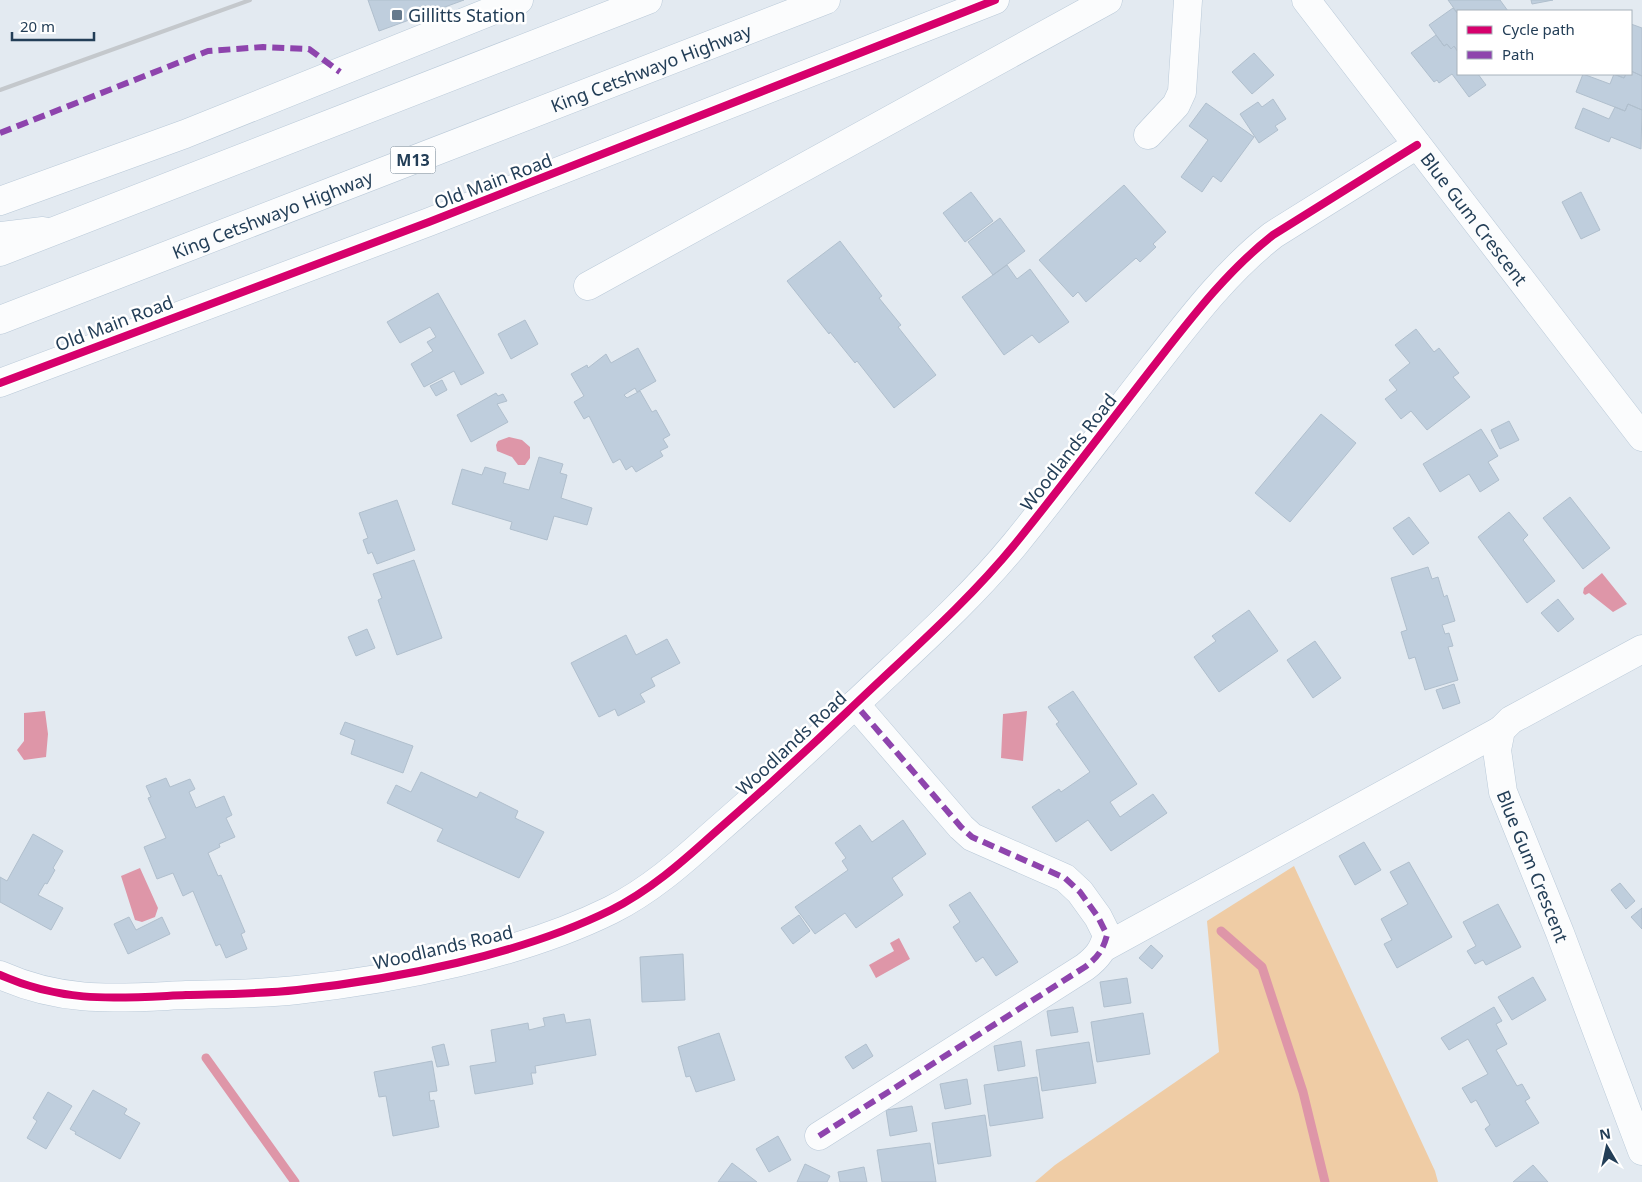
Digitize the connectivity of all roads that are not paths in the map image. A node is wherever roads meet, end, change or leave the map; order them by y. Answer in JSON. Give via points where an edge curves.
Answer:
{"nodes":[{"id":1,"x":519,"y":0,"type":"edge"},
{"id":2,"x":648,"y":0,"type":"edge"},
{"id":3,"x":826,"y":0,"type":"edge"},
{"id":4,"x":995,"y":0,"type":"edge"},
{"id":5,"x":1108,"y":0,"type":"edge"},
{"id":6,"x":1188,"y":0,"type":"edge"},
{"id":7,"x":1306,"y":0,"type":"edge"},
{"id":8,"x":1148,"y":135,"type":"dead end"},
{"id":9,"x":1417,"y":145,"type":"junction"},
{"id":10,"x":0,"y":201,"type":"edge"},
{"id":11,"x":61,"y":229,"type":"junction"},
{"id":12,"x":0,"y":236,"type":"edge"},
{"id":13,"x":0,"y":252,"type":"edge"},
{"id":14,"x":588,"y":286,"type":"dead end"},
{"id":15,"x":0,"y":320,"type":"edge"},
{"id":16,"x":0,"y":383,"type":"edge"},
{"id":17,"x":1642,"y":437,"type":"edge"},
{"id":18,"x":1642,"y":649,"type":"edge"},
{"id":19,"x":855,"y":704,"type":"junction"},
{"id":20,"x":1501,"y":730,"type":"junction"},
{"id":21,"x":1103,"y":948,"type":"junction"},
{"id":22,"x":0,"y":975,"type":"edge"},
{"id":23,"x":819,"y":1136,"type":"dead end"},
{"id":24,"x":1642,"y":1151,"type":"edge"}],
"edges":[{"from":1,"to":10,"type":"main road","via":[[185,134]]},
{"from":2,"to":11,"type":"main road"},
{"from":3,"to":15,"type":"main road","name":"King Cetshwayo Highway","number":"M13"},
{"from":4,"to":16,"type":"main road","name":"Old Main Road","via":[[429,222]]},
{"from":5,"to":14,"type":"main road"},
{"from":6,"to":8,"type":"main road","via":[[1182,92],[1176,105]]},
{"from":7,"to":9,"type":"main road","name":"Blue Gum Crescent"},
{"from":9,"to":17,"type":"main road","name":"Blue Gum Crescent"},
{"from":9,"to":19,"type":"main road","name":"Woodlands Road","via":[[1273,235],[1231,272],[989,573]]},
{"from":11,"to":12,"type":"main road"},
{"from":11,"to":13,"type":"main road"},
{"from":18,"to":20,"type":"main road","via":[[1524,713]]},
{"from":19,"to":21,"type":"main road","via":[[972,837],[1056,873],[1080,892],[1107,935]]},
{"from":19,"to":22,"type":"main road","name":"Woodlands Road","via":[[782,773],[660,879],[612,909],[523,944],[368,980],[282,991],[90,998],[45,992]]},
{"from":20,"to":21,"type":"main road"},
{"from":20,"to":24,"type":"main road","name":"Blue Gum Crescent","via":[[1497,750],[1503,792]]},
{"from":21,"to":23,"type":"main road","via":[[1098,957],[1084,967]]}]}
